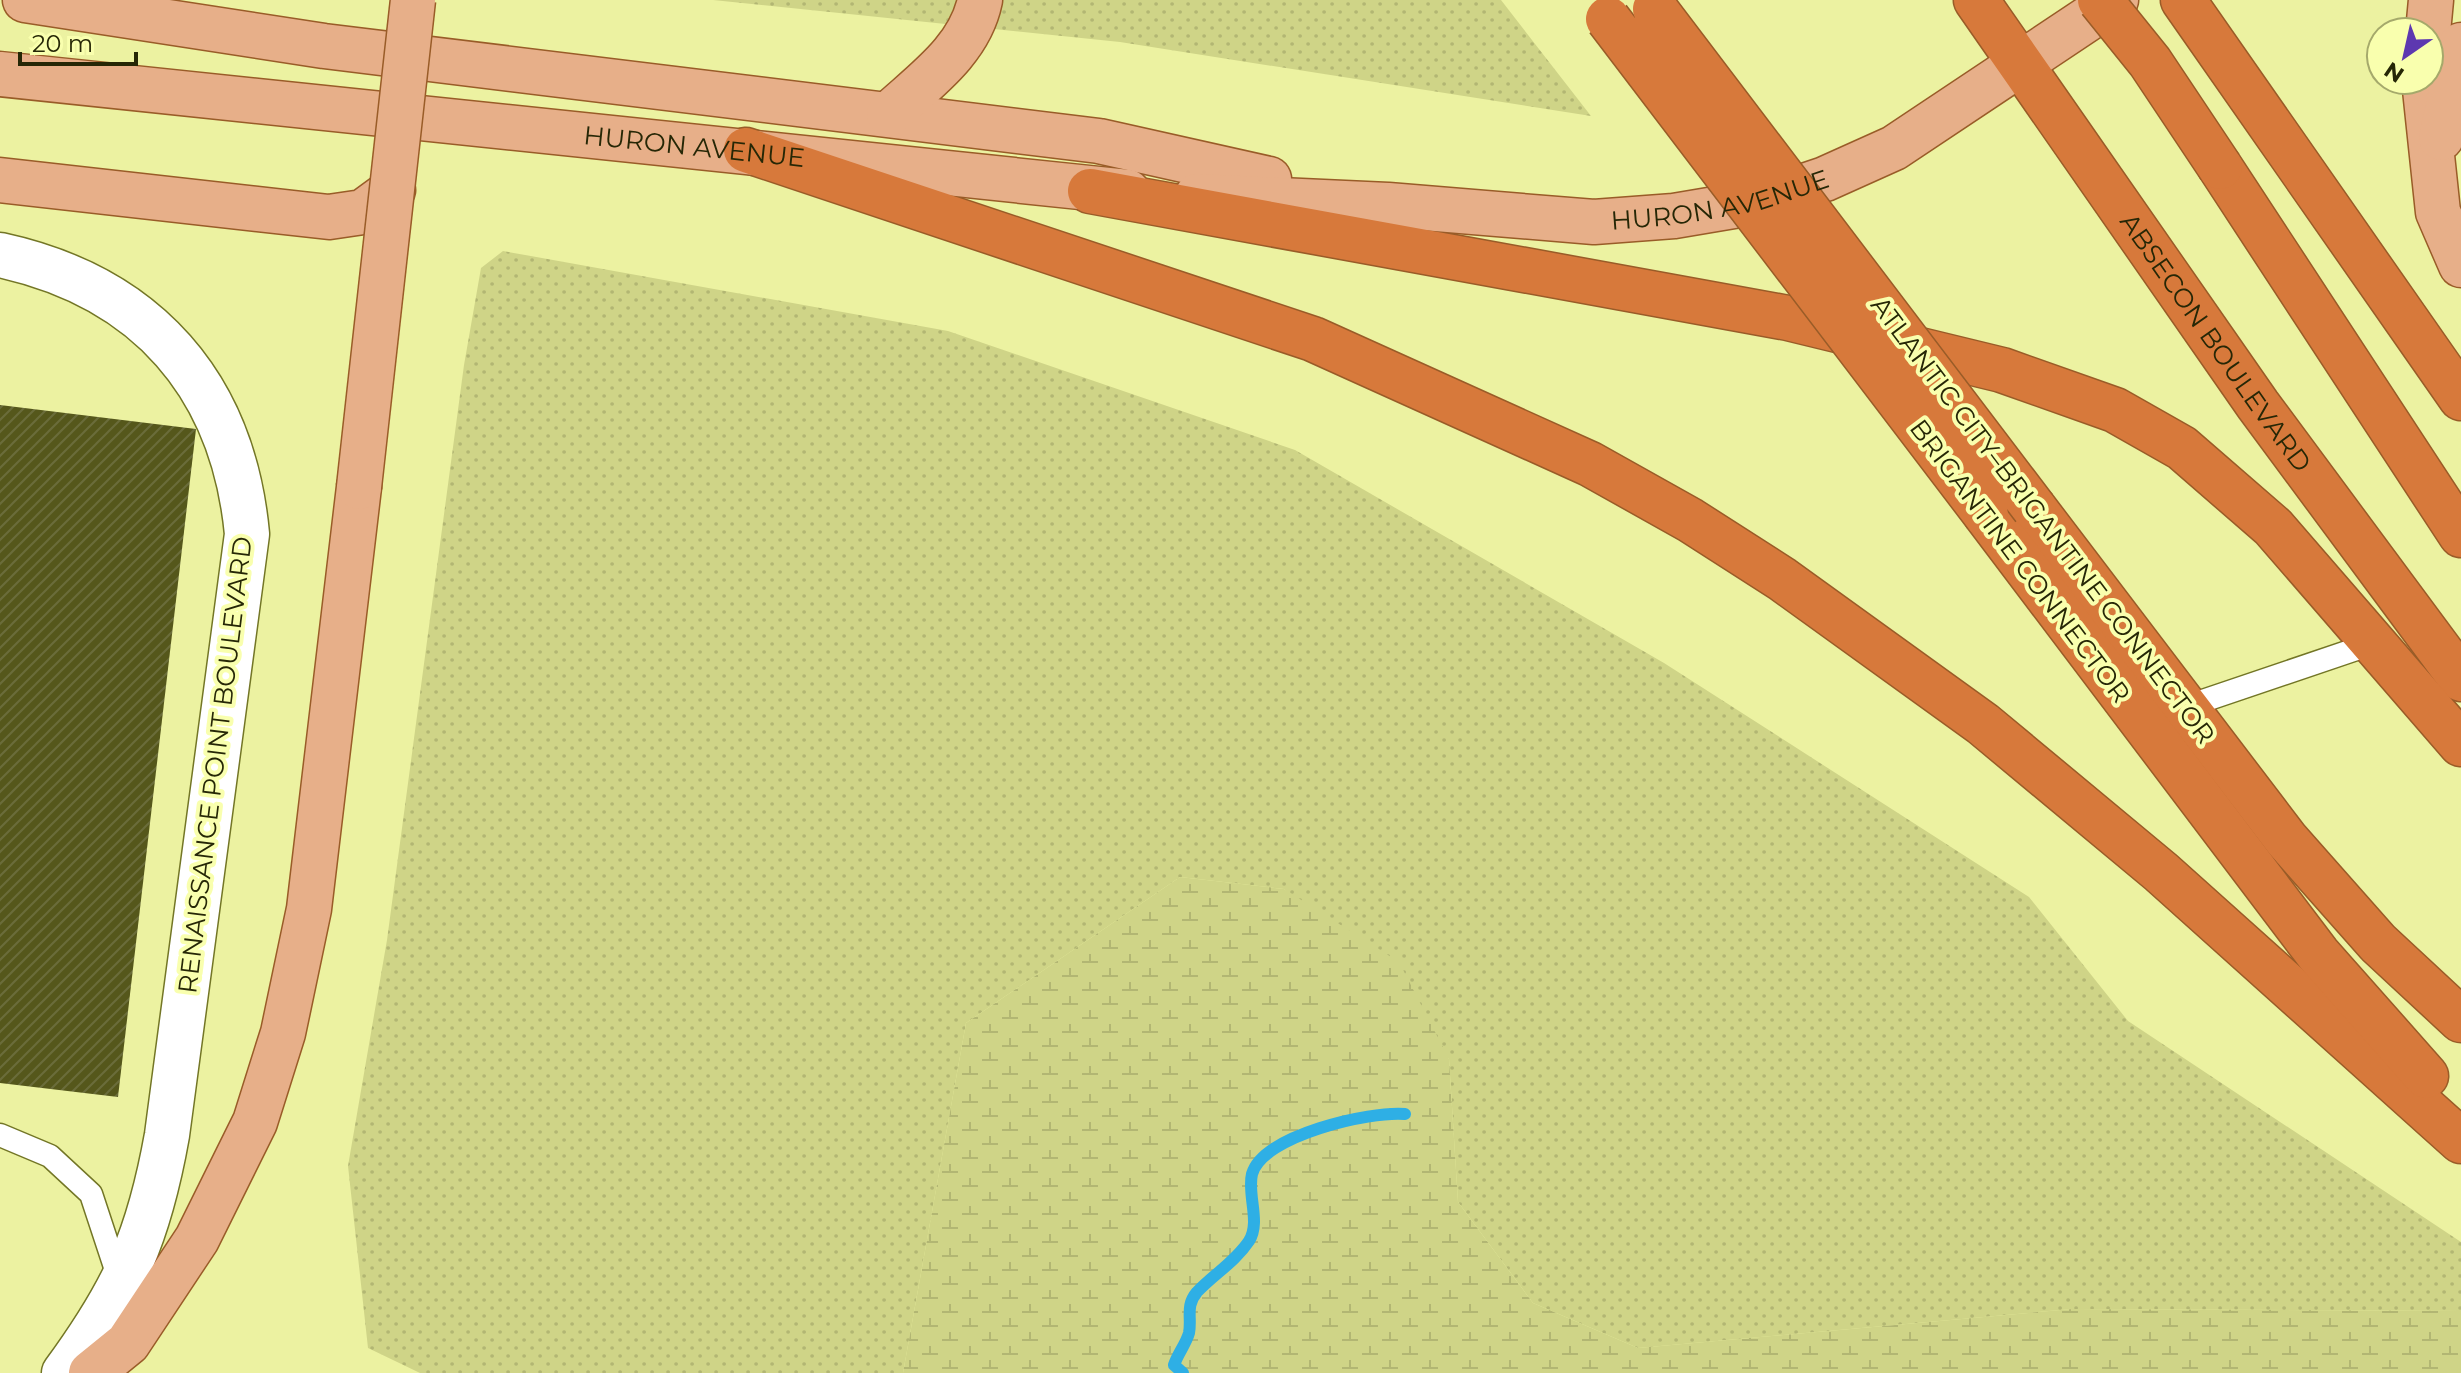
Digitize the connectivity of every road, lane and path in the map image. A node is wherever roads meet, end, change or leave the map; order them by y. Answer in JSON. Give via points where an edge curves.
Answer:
{"nodes":[{"id":1,"x":25,"y":0,"type":"edge"},
{"id":2,"x":413,"y":0,"type":"edge"},
{"id":3,"x":980,"y":0,"type":"edge"},
{"id":4,"x":1976,"y":0,"type":"edge"},
{"id":5,"x":2100,"y":0,"type":"edge"},
{"id":6,"x":2116,"y":0,"type":"edge"},
{"id":7,"x":2183,"y":0,"type":"edge"},
{"id":8,"x":1651,"y":5,"type":"edge"},
{"id":9,"x":1599,"y":10,"type":"edge"},
{"id":10,"x":2461,"y":45,"type":"edge"},
{"id":11,"x":2020,"y":66,"type":"junction"},
{"id":12,"x":0,"y":74,"type":"edge"},
{"id":13,"x":2425,"y":96,"type":"edge"},
{"id":14,"x":889,"y":114,"type":"junction"},
{"id":15,"x":746,"y":150,"type":"junction"},
{"id":16,"x":2432,"y":175,"type":"junction"},
{"id":17,"x":0,"y":180,"type":"edge"},
{"id":18,"x":393,"y":190,"type":"junction"},
{"id":19,"x":1090,"y":191,"type":"junction"},
{"id":20,"x":1388,"y":205,"type":"junction"},
{"id":21,"x":0,"y":255,"type":"edge"},
{"id":22,"x":2461,"y":265,"type":"edge"},
{"id":23,"x":2461,"y":398,"type":"edge"},
{"id":24,"x":2461,"y":535,"type":"edge"},
{"id":25,"x":2374,"y":643,"type":"junction"},
{"id":26,"x":2461,"y":679,"type":"edge"},
{"id":27,"x":2185,"y":707,"type":"junction"},
{"id":28,"x":2461,"y":744,"type":"edge"},
{"id":29,"x":2461,"y":1020,"type":"edge"},
{"id":30,"x":2461,"y":1112,"type":"edge"},
{"id":31,"x":0,"y":1135,"type":"edge"},
{"id":32,"x":2461,"y":1141,"type":"edge"},
{"id":33,"x":121,"y":1287,"type":"junction"},
{"id":34,"x":64,"y":1373,"type":"edge"},
{"id":35,"x":91,"y":1373,"type":"edge"}],
"edges":[{"from":1,"to":14,"type":"main road","name":"HURON AVENUE","via":[[324,46]]},
{"from":2,"to":18,"type":"main road","bridge":true},
{"from":3,"to":14,"type":"main road","via":[[962,43]]},
{"from":4,"to":11,"type":"highway","name":"ABSECON BOULEVARD"},
{"from":5,"to":24,"type":"highway","bridge":true,"via":[[2150,62]]},
{"from":6,"to":11,"type":"main road","name":"HURON AVENUE"},
{"from":7,"to":23,"type":"highway"},
{"from":8,"to":27,"type":"highway","name":"ATLANTIC CITY–BRIGANTINE CONNECTOR","bridge":true},
{"from":9,"to":30,"type":"highway","name":"BRIGANTINE CONNECTOR","bridge":true,"via":[[2318,954]]},
{"from":10,"to":16,"type":"main road"},
{"from":11,"to":20,"type":"main road","name":"HURON AVENUE","via":[[1894,148],[1757,202],[1688,215],[1594,222]]},
{"from":11,"to":26,"type":"highway","name":"ABSECON BOULEVARD","via":[[2276,431]]},
{"from":12,"to":15,"type":"main road","name":"HURON AVENUE"},
{"from":13,"to":16,"type":"main road"},
{"from":14,"to":20,"type":"main road","name":"HURON AVENUE","via":[[1099,141]]},
{"from":15,"to":19,"type":"main road","name":"HURON AVENUE"},
{"from":15,"to":32,"type":"highway","via":[[1313,339],[1590,464],[1690,520],[1782,579],[1983,724],[2161,872]]},
{"from":16,"to":22,"type":"main road","via":[[2438,212]]},
{"from":17,"to":18,"type":"main road","via":[[329,217],[363,212]]},
{"from":18,"to":35,"type":"main road","bridge":true,"via":[[309,909],[280,1045],[255,1122],[197,1239],[128,1343]]},
{"from":19,"to":20,"type":"main road","name":"HURON AVENUE"},
{"from":19,"to":25,"type":"highway","via":[[1746,309],[2050,385],[2137,421],[2212,471],[2273,527]]},
{"from":21,"to":33,"type":"street","name":"RENAISSANCE POINT BOULEVARD","via":[[81,281],[156,332],[199,382],[214,410],[238,471],[244,505],[245,569],[167,1135],[151,1212]]},
{"from":25,"to":27,"type":"lane"},
{"from":25,"to":28,"type":"highway"},
{"from":27,"to":29,"type":"highway","name":"ATLANTIC CITY–BRIGANTINE CONNECTOR","via":[[2332,893]]},
{"from":31,"to":33,"type":"lane","via":[[50,1156],[91,1194]]},
{"from":33,"to":34,"type":"street","name":"RENAISSANCE POINT BOULEVARD"}]}
